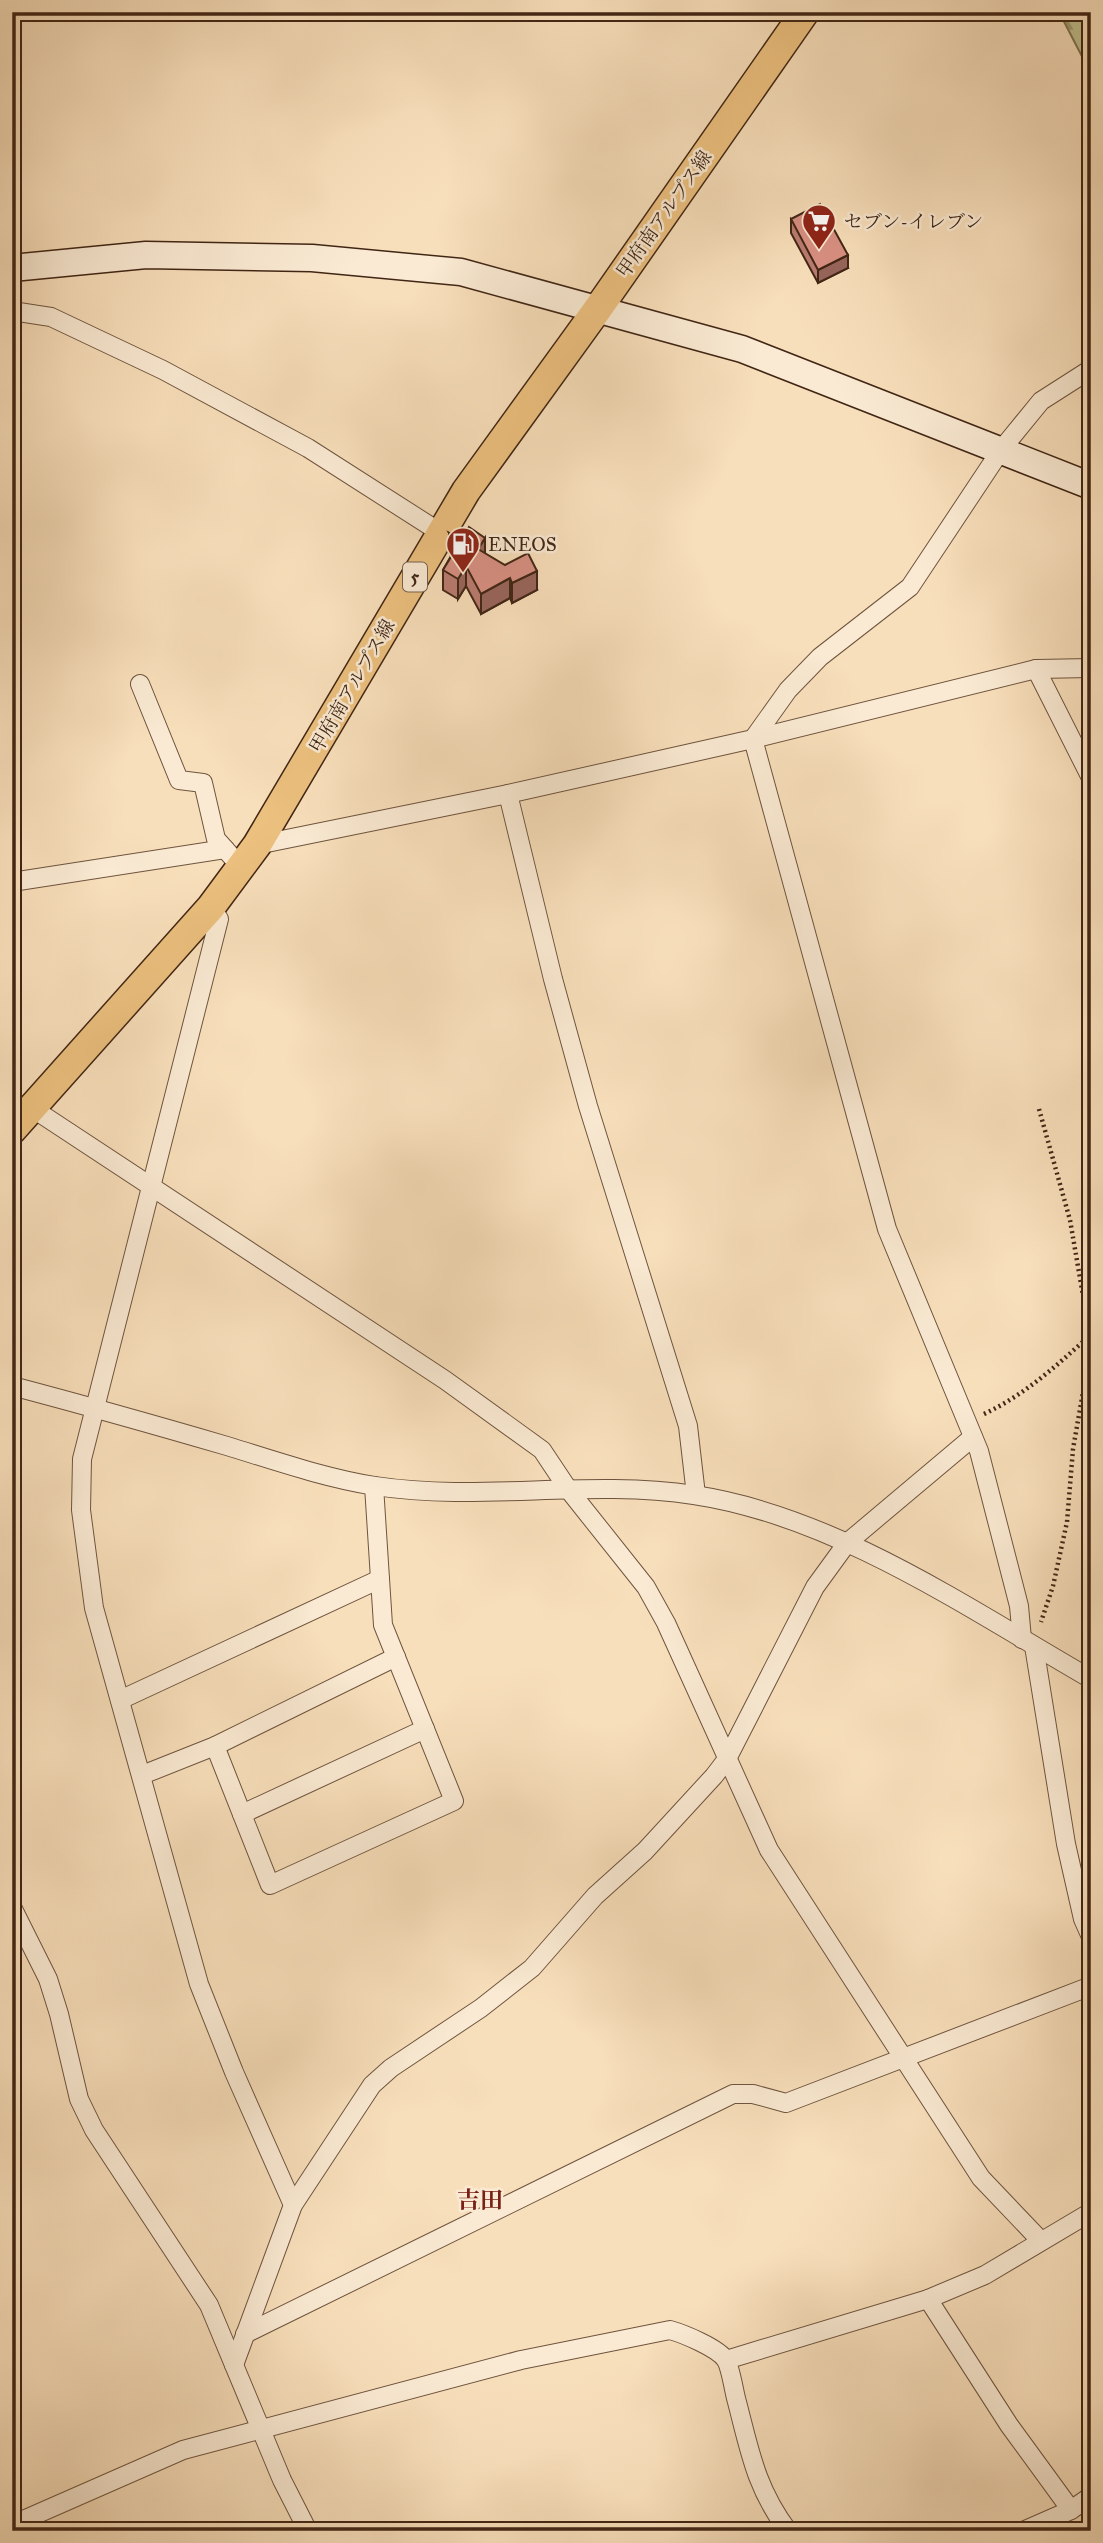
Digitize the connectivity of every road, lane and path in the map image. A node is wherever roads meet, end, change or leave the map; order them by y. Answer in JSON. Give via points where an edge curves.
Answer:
{"nodes":[{"id":1,"x":805,"y":12,"type":"edge"},
{"id":2,"x":12,"y":268,"type":"edge"},
{"id":3,"x":597,"y":310,"type":"junction"},
{"id":4,"x":12,"y":312,"type":"edge"},
{"id":5,"x":1091,"y":369,"type":"edge"},
{"id":6,"x":1001,"y":450,"type":"junction"},
{"id":7,"x":1091,"y":486,"type":"edge"},
{"id":8,"x":441,"y":533,"type":"junction"},
{"id":9,"x":1091,"y":667,"type":"edge"},
{"id":10,"x":1036,"y":669,"type":"junction"},
{"id":11,"x":140,"y":684,"type":"dead end"},
{"id":12,"x":753,"y":739,"type":"junction"},
{"id":13,"x":1091,"y":778,"type":"edge"},
{"id":14,"x":508,"y":794,"type":"junction"},
{"id":15,"x":241,"y":854,"type":"junction"},
{"id":16,"x":12,"y":882,"type":"edge"},
{"id":17,"x":211,"y":907,"type":"junction"},
{"id":18,"x":1039,"y":1109,"type":"dead end"},
{"id":19,"x":18,"y":1120,"type":"edge"},
{"id":20,"x":150,"y":1186,"type":"junction"},
{"id":21,"x":1087,"y":1338,"type":"junction"},
{"id":22,"x":12,"y":1386,"type":"edge"},
{"id":23,"x":95,"y":1408,"type":"junction"},
{"id":24,"x":971,"y":1430,"type":"junction"},
{"id":25,"x":374,"y":1486,"type":"junction"},
{"id":26,"x":568,"y":1489,"type":"junction"},
{"id":27,"x":695,"y":1495,"type":"junction"},
{"id":28,"x":847,"y":1543,"type":"junction"},
{"id":29,"x":380,"y":1579,"type":"junction"},
{"id":30,"x":1028,"y":1643,"type":"junction"},
{"id":31,"x":396,"y":1657,"type":"junction"},
{"id":32,"x":1091,"y":1679,"type":"edge"},
{"id":33,"x":120,"y":1700,"type":"junction"},
{"id":34,"x":425,"y":1729,"type":"junction"},
{"id":35,"x":215,"y":1746,"type":"junction"},
{"id":36,"x":727,"y":1759,"type":"junction"},
{"id":37,"x":142,"y":1775,"type":"junction"},
{"id":38,"x":242,"y":1814,"type":"junction"},
{"id":39,"x":12,"y":1908,"type":"edge"},
{"id":40,"x":1091,"y":1937,"type":"edge"},
{"id":41,"x":1091,"y":1986,"type":"edge"},
{"id":42,"x":903,"y":2059,"type":"junction"},
{"id":43,"x":293,"y":2205,"type":"junction"},
{"id":44,"x":1091,"y":2212,"type":"edge"},
{"id":45,"x":1041,"y":2241,"type":"junction"},
{"id":46,"x":928,"y":2299,"type":"junction"},
{"id":47,"x":246,"y":2334,"type":"junction"},
{"id":48,"x":726,"y":2360,"type":"junction"},
{"id":49,"x":234,"y":2365,"type":"junction"},
{"id":50,"x":261,"y":2429,"type":"junction"},
{"id":51,"x":1091,"y":2496,"type":"edge"},
{"id":52,"x":1071,"y":2510,"type":"junction"},
{"id":53,"x":12,"y":2525,"type":"edge"},
{"id":54,"x":308,"y":2531,"type":"edge"},
{"id":55,"x":788,"y":2531,"type":"edge"},
{"id":56,"x":1023,"y":2531,"type":"edge"}],
"edges":[{"from":1,"to":3,"type":"main road","name":"甲府南アルプス線","number":"5"},
{"from":2,"to":3,"type":"street","via":[[146,255],[312,258],[461,272]]},
{"from":3,"to":6,"type":"street","via":[[742,349]]},
{"from":3,"to":8,"type":"main road","name":"甲府南アルプス線","number":"5","via":[[466,491]]},
{"from":4,"to":8,"type":"street","via":[[51,317],[163,370],[308,448]]},
{"from":5,"to":6,"type":"street","via":[[1041,401]]},
{"from":6,"to":7,"type":"street"},
{"from":6,"to":12,"type":"street","via":[[910,587],[821,657],[788,690]]},
{"from":8,"to":15,"type":"main road","name":"甲府南アルプス線","number":"5"},
{"from":9,"to":10,"type":"street"},
{"from":10,"to":12,"type":"street"},
{"from":10,"to":13,"type":"street"},
{"from":11,"to":15,"type":"street","via":[[179,780],[203,783],[216,839]]},
{"from":12,"to":14,"type":"street"},
{"from":12,"to":24,"type":"street","via":[[887,1229]]},
{"from":14,"to":15,"type":"street"},
{"from":14,"to":27,"type":"street","via":[[588,1106],[688,1426]]},
{"from":15,"to":16,"type":"street"},
{"from":15,"to":17,"type":"main road","name":"甲府南アルプス線","number":"5"},
{"from":17,"to":19,"type":"main road","name":"甲府南アルプス線","number":"5"},
{"from":17,"to":20,"type":"street","via":[[219,919]]},
{"from":18,"to":21,"type":"path","via":[[1070,1220]]},
{"from":19,"to":20,"type":"street"},
{"from":20,"to":23,"type":"street"},
{"from":20,"to":26,"type":"street","via":[[445,1380],[542,1450]]},
{"from":21,"to":24,"type":"path","via":[[1046,1376]]},
{"from":21,"to":30,"type":"path","via":[[1088,1364],[1073,1449],[1067,1522],[1053,1586]]},
{"from":22,"to":23,"type":"street"},
{"from":23,"to":25,"type":"street"},
{"from":23,"to":33,"type":"street","via":[[82,1459],[81,1510],[94,1608]]},
{"from":24,"to":28,"type":"street"},
{"from":24,"to":30,"type":"street"},
{"from":25,"to":26,"type":"street","via":[[431,1492]]},
{"from":25,"to":29,"type":"street"},
{"from":26,"to":27,"type":"street","via":[[628,1488]]},
{"from":26,"to":36,"type":"street","via":[[646,1587]]},
{"from":27,"to":28,"type":"street","via":[[759,1509]]},
{"from":28,"to":30,"type":"street"},
{"from":28,"to":36,"type":"street","via":[[815,1587]]},
{"from":29,"to":31,"type":"street","via":[[383,1625]]},
{"from":29,"to":33,"type":"street"},
{"from":30,"to":32,"type":"street"},
{"from":30,"to":40,"type":"street","via":[[1066,1844]]},
{"from":31,"to":34,"type":"street"},
{"from":31,"to":35,"type":"street"},
{"from":33,"to":37,"type":"street"},
{"from":34,"to":38,"type":"street"},
{"from":34,"to":38,"type":"street","via":[[454,1801],[270,1885]]},
{"from":35,"to":37,"type":"street"},
{"from":35,"to":38,"type":"street"},
{"from":36,"to":42,"type":"street","via":[[769,1850]]},
{"from":36,"to":43,"type":"street","via":[[532,1968],[372,2085]]},
{"from":37,"to":43,"type":"street","via":[[200,1984]]},
{"from":39,"to":49,"type":"street","via":[[48,1979],[79,2099],[94,2130],[209,2305]]},
{"from":41,"to":42,"type":"street"},
{"from":42,"to":45,"type":"street","via":[[981,2178]]},
{"from":42,"to":47,"type":"street","via":[[786,2103],[733,2094]]},
{"from":43,"to":47,"type":"street"},
{"from":44,"to":45,"type":"street"},
{"from":45,"to":46,"type":"street","via":[[985,2275]]},
{"from":46,"to":48,"type":"street"},
{"from":46,"to":52,"type":"street","via":[[1009,2425]]},
{"from":47,"to":49,"type":"street"},
{"from":48,"to":50,"type":"street","via":[[685,2334],[670,2330],[521,2360]]},
{"from":48,"to":55,"type":"street","via":[[756,2477]]},
{"from":49,"to":50,"type":"street"},
{"from":50,"to":53,"type":"street","via":[[183,2450]]},
{"from":50,"to":54,"type":"street"},
{"from":51,"to":52,"type":"street"},
{"from":52,"to":56,"type":"street"}]}
